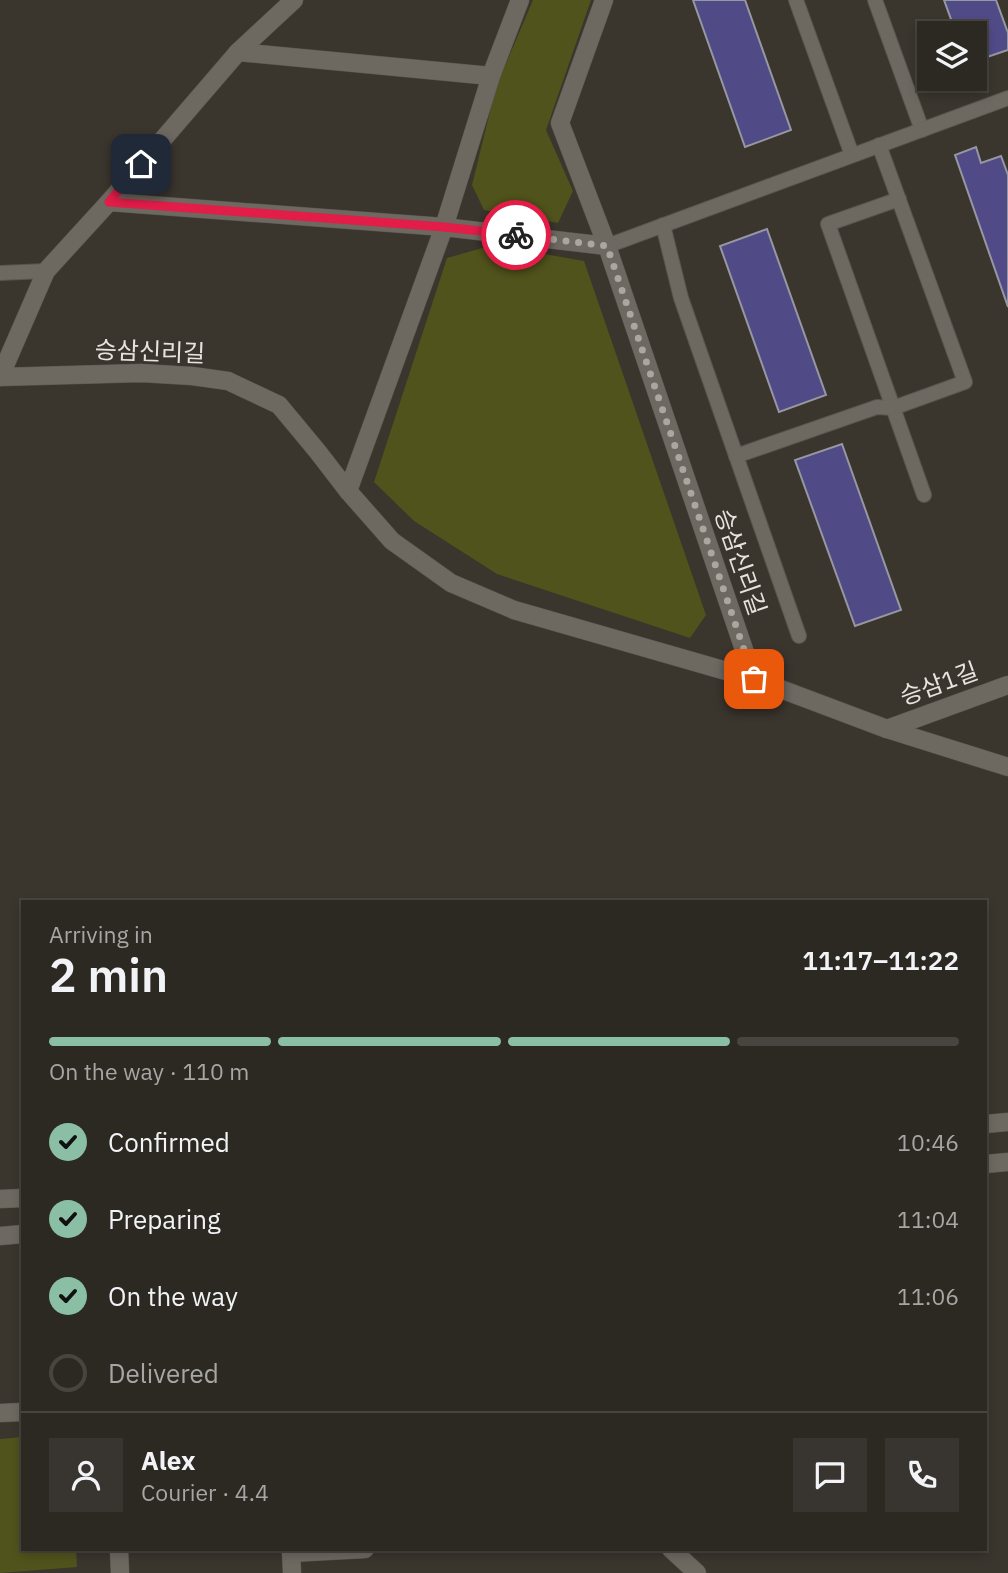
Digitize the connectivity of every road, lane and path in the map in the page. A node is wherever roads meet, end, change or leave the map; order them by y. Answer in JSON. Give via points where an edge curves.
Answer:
{"nodes":[{"id":1,"x":294,"y":0,"type":"edge"},
{"id":2,"x":520,"y":0,"type":"edge"},
{"id":3,"x":604,"y":0,"type":"edge"},
{"id":4,"x":796,"y":0,"type":"edge"},
{"id":5,"x":875,"y":0,"type":"edge"},
{"id":6,"x":238,"y":52,"type":"junction"},
{"id":7,"x":491,"y":76,"type":"junction"},
{"id":8,"x":1008,"y":98,"type":"edge"},
{"id":9,"x":922,"y":130,"type":"junction"},
{"id":10,"x":879,"y":145,"type":"junction"},
{"id":11,"x":852,"y":155,"type":"junction"},
{"id":12,"x":899,"y":199,"type":"junction"},
{"id":13,"x":109,"y":202,"type":"junction"},
{"id":14,"x":663,"y":225,"type":"junction"},
{"id":15,"x":444,"y":227,"type":"junction"},
{"id":16,"x":607,"y":246,"type":"junction"},
{"id":17,"x":46,"y":271,"type":"junction"},
{"id":18,"x":0,"y":273,"type":"edge"},
{"id":19,"x":0,"y":377,"type":"edge"},
{"id":20,"x":893,"y":408,"type":"junction"},
{"id":21,"x":736,"y":456,"type":"junction"},
{"id":22,"x":348,"y":491,"type":"junction"},
{"id":23,"x":924,"y":495,"type":"dead end"},
{"id":24,"x":799,"y":636,"type":"dead end"},
{"id":25,"x":754,"y":679,"type":"junction"},
{"id":26,"x":1008,"y":685,"type":"edge"},
{"id":27,"x":887,"y":729,"type":"junction"},
{"id":28,"x":1008,"y":767,"type":"edge"},
{"id":29,"x":1008,"y":1122,"type":"edge"},
{"id":30,"x":987,"y":1124,"type":"edge"},
{"id":31,"x":1008,"y":1162,"type":"edge"},
{"id":32,"x":987,"y":1164,"type":"edge"},
{"id":33,"x":21,"y":1198,"type":"edge"},
{"id":34,"x":0,"y":1199,"type":"edge"},
{"id":35,"x":21,"y":1234,"type":"edge"},
{"id":36,"x":0,"y":1236,"type":"edge"},
{"id":37,"x":21,"y":1412,"type":"edge"},
{"id":38,"x":0,"y":1413,"type":"edge"},
{"id":39,"x":119,"y":1551,"type":"edge"},
{"id":40,"x":291,"y":1551,"type":"edge"},
{"id":41,"x":673,"y":1551,"type":"edge"},
{"id":42,"x":120,"y":1573,"type":"edge"},
{"id":43,"x":292,"y":1573,"type":"edge"},
{"id":44,"x":697,"y":1573,"type":"edge"}],
"edges":[{"from":1,"to":6,"type":"street","name":"승삼신리길"},
{"from":2,"to":7,"type":"street"},
{"from":3,"to":16,"type":"street","name":"승삼신리길","via":[[560,123]]},
{"from":4,"to":11,"type":"lane"},
{"from":5,"to":9,"type":"lane"},
{"from":6,"to":7,"type":"street"},
{"from":6,"to":13,"type":"street","name":"승삼신리길"},
{"from":7,"to":15,"type":"street"},
{"from":8,"to":9,"type":"lane"},
{"from":9,"to":10,"type":"lane"},
{"from":10,"to":11,"type":"lane"},
{"from":10,"to":12,"type":"lane"},
{"from":11,"to":14,"type":"lane"},
{"from":12,"to":20,"type":"lane","via":[[828,224]]},
{"from":12,"to":20,"type":"lane","via":[[965,382]]},
{"from":13,"to":15,"type":"street"},
{"from":13,"to":17,"type":"street","name":"승삼신리길"},
{"from":14,"to":16,"type":"lane"},
{"from":14,"to":21,"type":"lane","via":[[681,298]]},
{"from":15,"to":16,"type":"street"},
{"from":15,"to":22,"type":"street"},
{"from":16,"to":25,"type":"street","name":"승삼신리길"},
{"from":17,"to":18,"type":"lane"},
{"from":17,"to":19,"type":"street","name":"승삼신리길"},
{"from":19,"to":22,"type":"street","name":"승삼신리길","via":[[141,373],[228,381],[279,405]]},
{"from":20,"to":21,"type":"lane","via":[[877,407]]},
{"from":20,"to":23,"type":"lane"},
{"from":21,"to":24,"type":"lane"},
{"from":22,"to":25,"type":"street","name":"승삼신리길","via":[[392,541],[451,583],[514,610]]},
{"from":25,"to":27,"type":"street"},
{"from":26,"to":27,"type":"street","name":"승삼1길"},
{"from":27,"to":28,"type":"street"},
{"from":29,"to":30,"type":"street"},
{"from":31,"to":32,"type":"street"},
{"from":33,"to":34,"type":"street"},
{"from":35,"to":36,"type":"street"},
{"from":37,"to":38,"type":"street"},
{"from":39,"to":42,"type":"street"},
{"from":40,"to":43,"type":"street"},
{"from":41,"to":44,"type":"street"}]}
